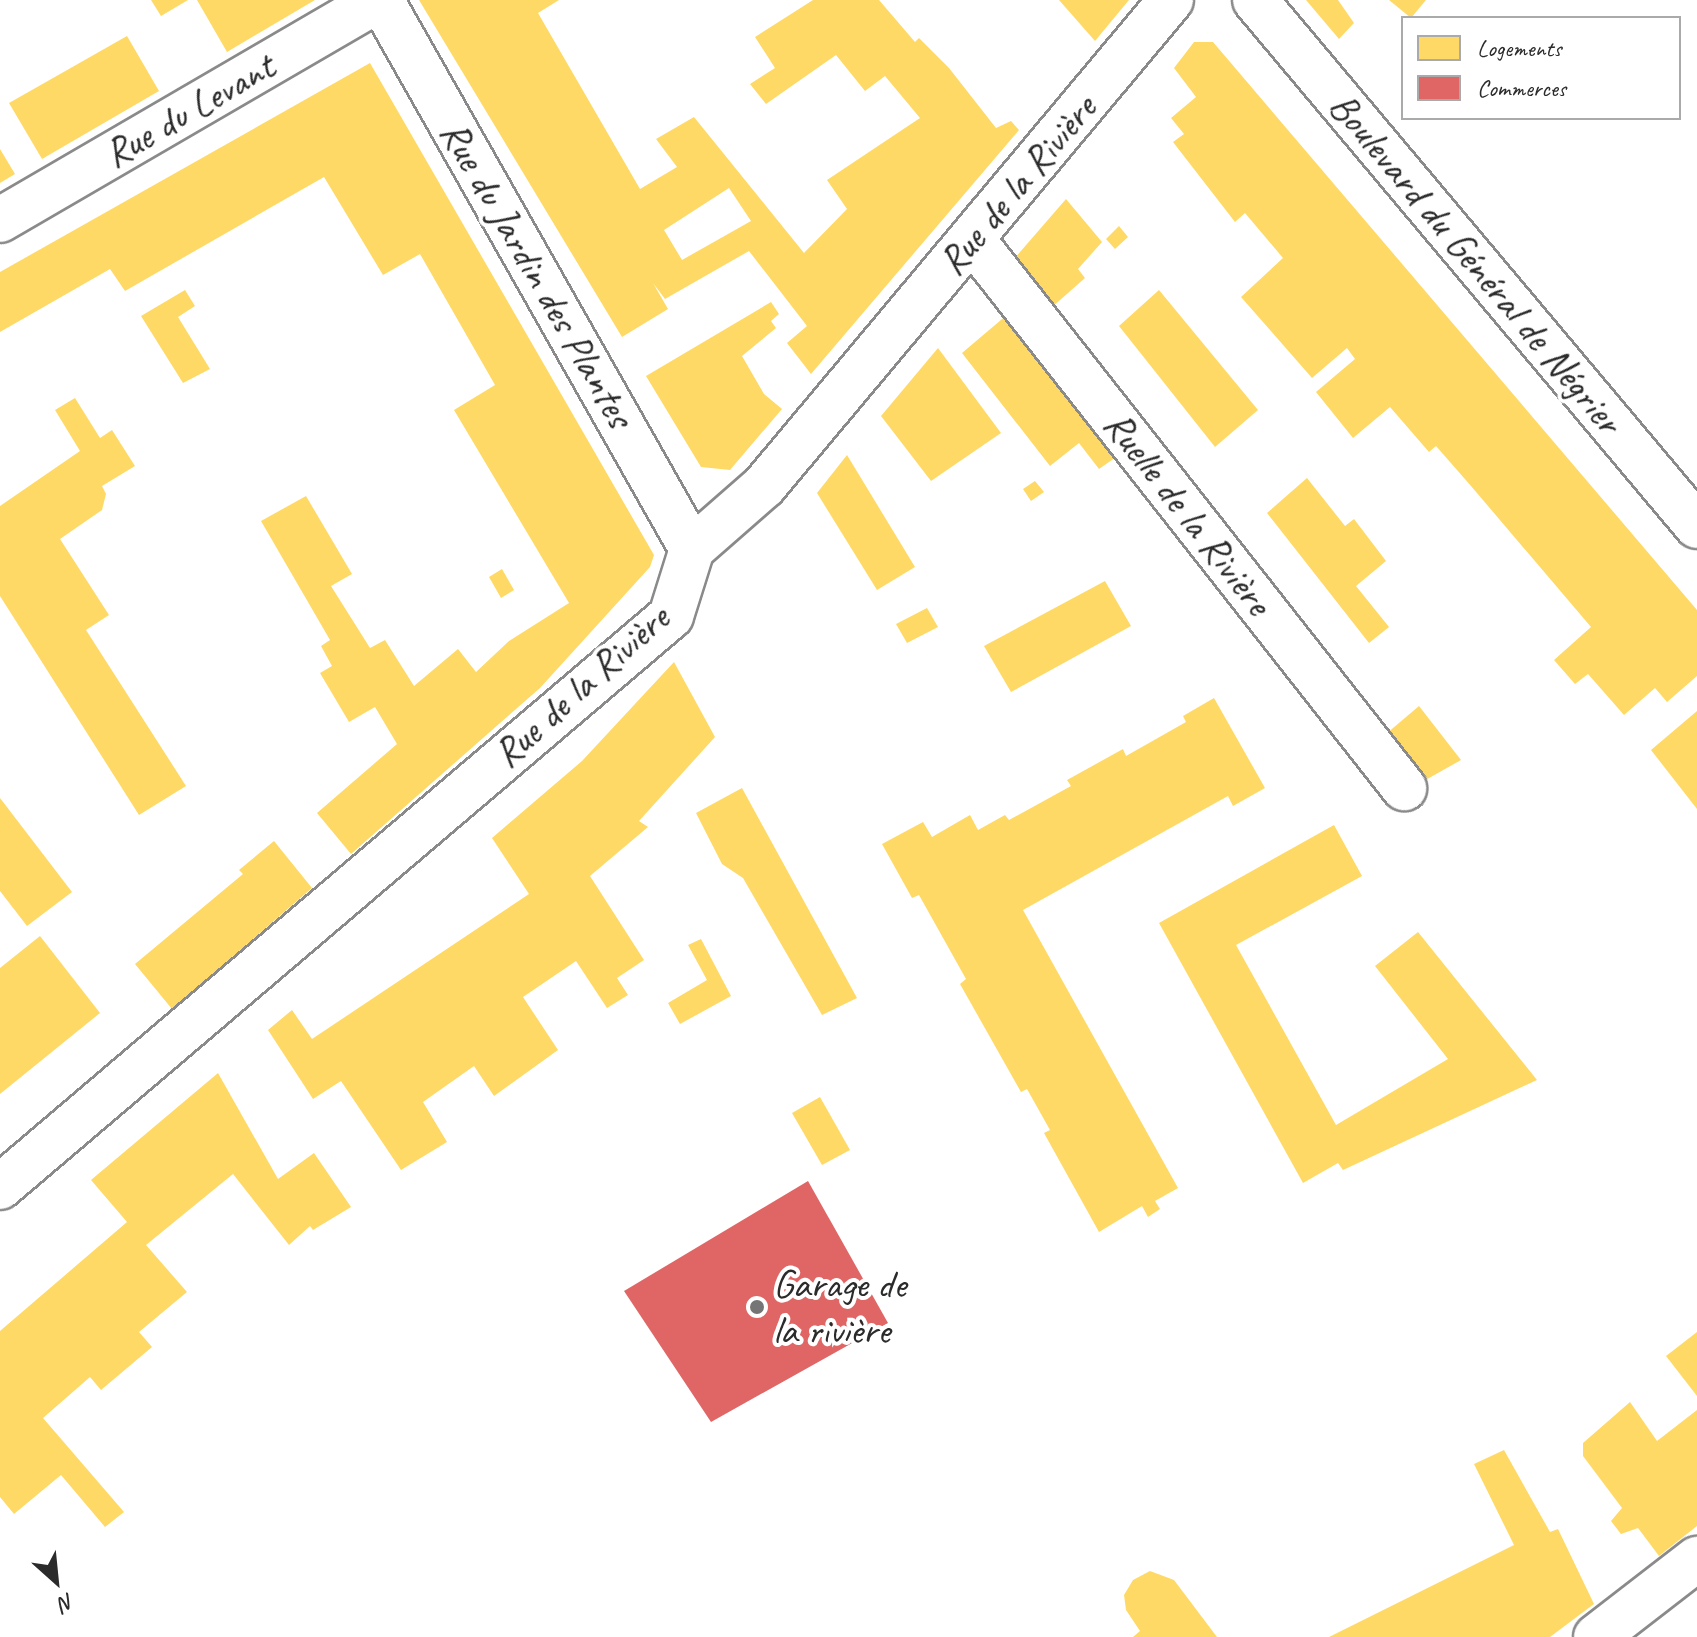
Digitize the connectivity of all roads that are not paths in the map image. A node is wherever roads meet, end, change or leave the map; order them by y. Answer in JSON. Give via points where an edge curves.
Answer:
{"nodes":[{"id":1,"x":380,"y":0,"type":"edge"},
{"id":2,"x":1171,"y":0,"type":"edge"},
{"id":3,"x":1255,"y":0,"type":"edge"},
{"id":4,"x":0,"y":220,"type":"edge"},
{"id":5,"x":972,"y":239,"type":"junction"},
{"id":6,"x":1697,"y":526,"type":"edge"},
{"id":7,"x":692,"y":549,"type":"junction"},
{"id":8,"x":1404,"y":788,"type":"dead end"},
{"id":9,"x":0,"y":1187,"type":"edge"},
{"id":10,"x":1695,"y":1568,"type":"edge"},
{"id":11,"x":1596,"y":1637,"type":"edge"}],
"edges":[{"from":1,"to":4,"type":"street","name":"Rue du Levant"},
{"from":1,"to":7,"type":"street","name":"Rue du Jardin des Plantes"},
{"from":2,"to":5,"type":"street","name":"Rue de la Rivière"},
{"from":3,"to":6,"type":"street","name":"Boulevard du Général de Négrier"},
{"from":5,"to":7,"type":"street","name":"Rue de la Rivière","via":[[764,486]]},
{"from":5,"to":8,"type":"street","name":"Ruelle de la Rivière"},
{"from":7,"to":9,"type":"street","name":"Rue de la Rivière","via":[[671,616]]},
{"from":10,"to":11,"type":"street"}]}
